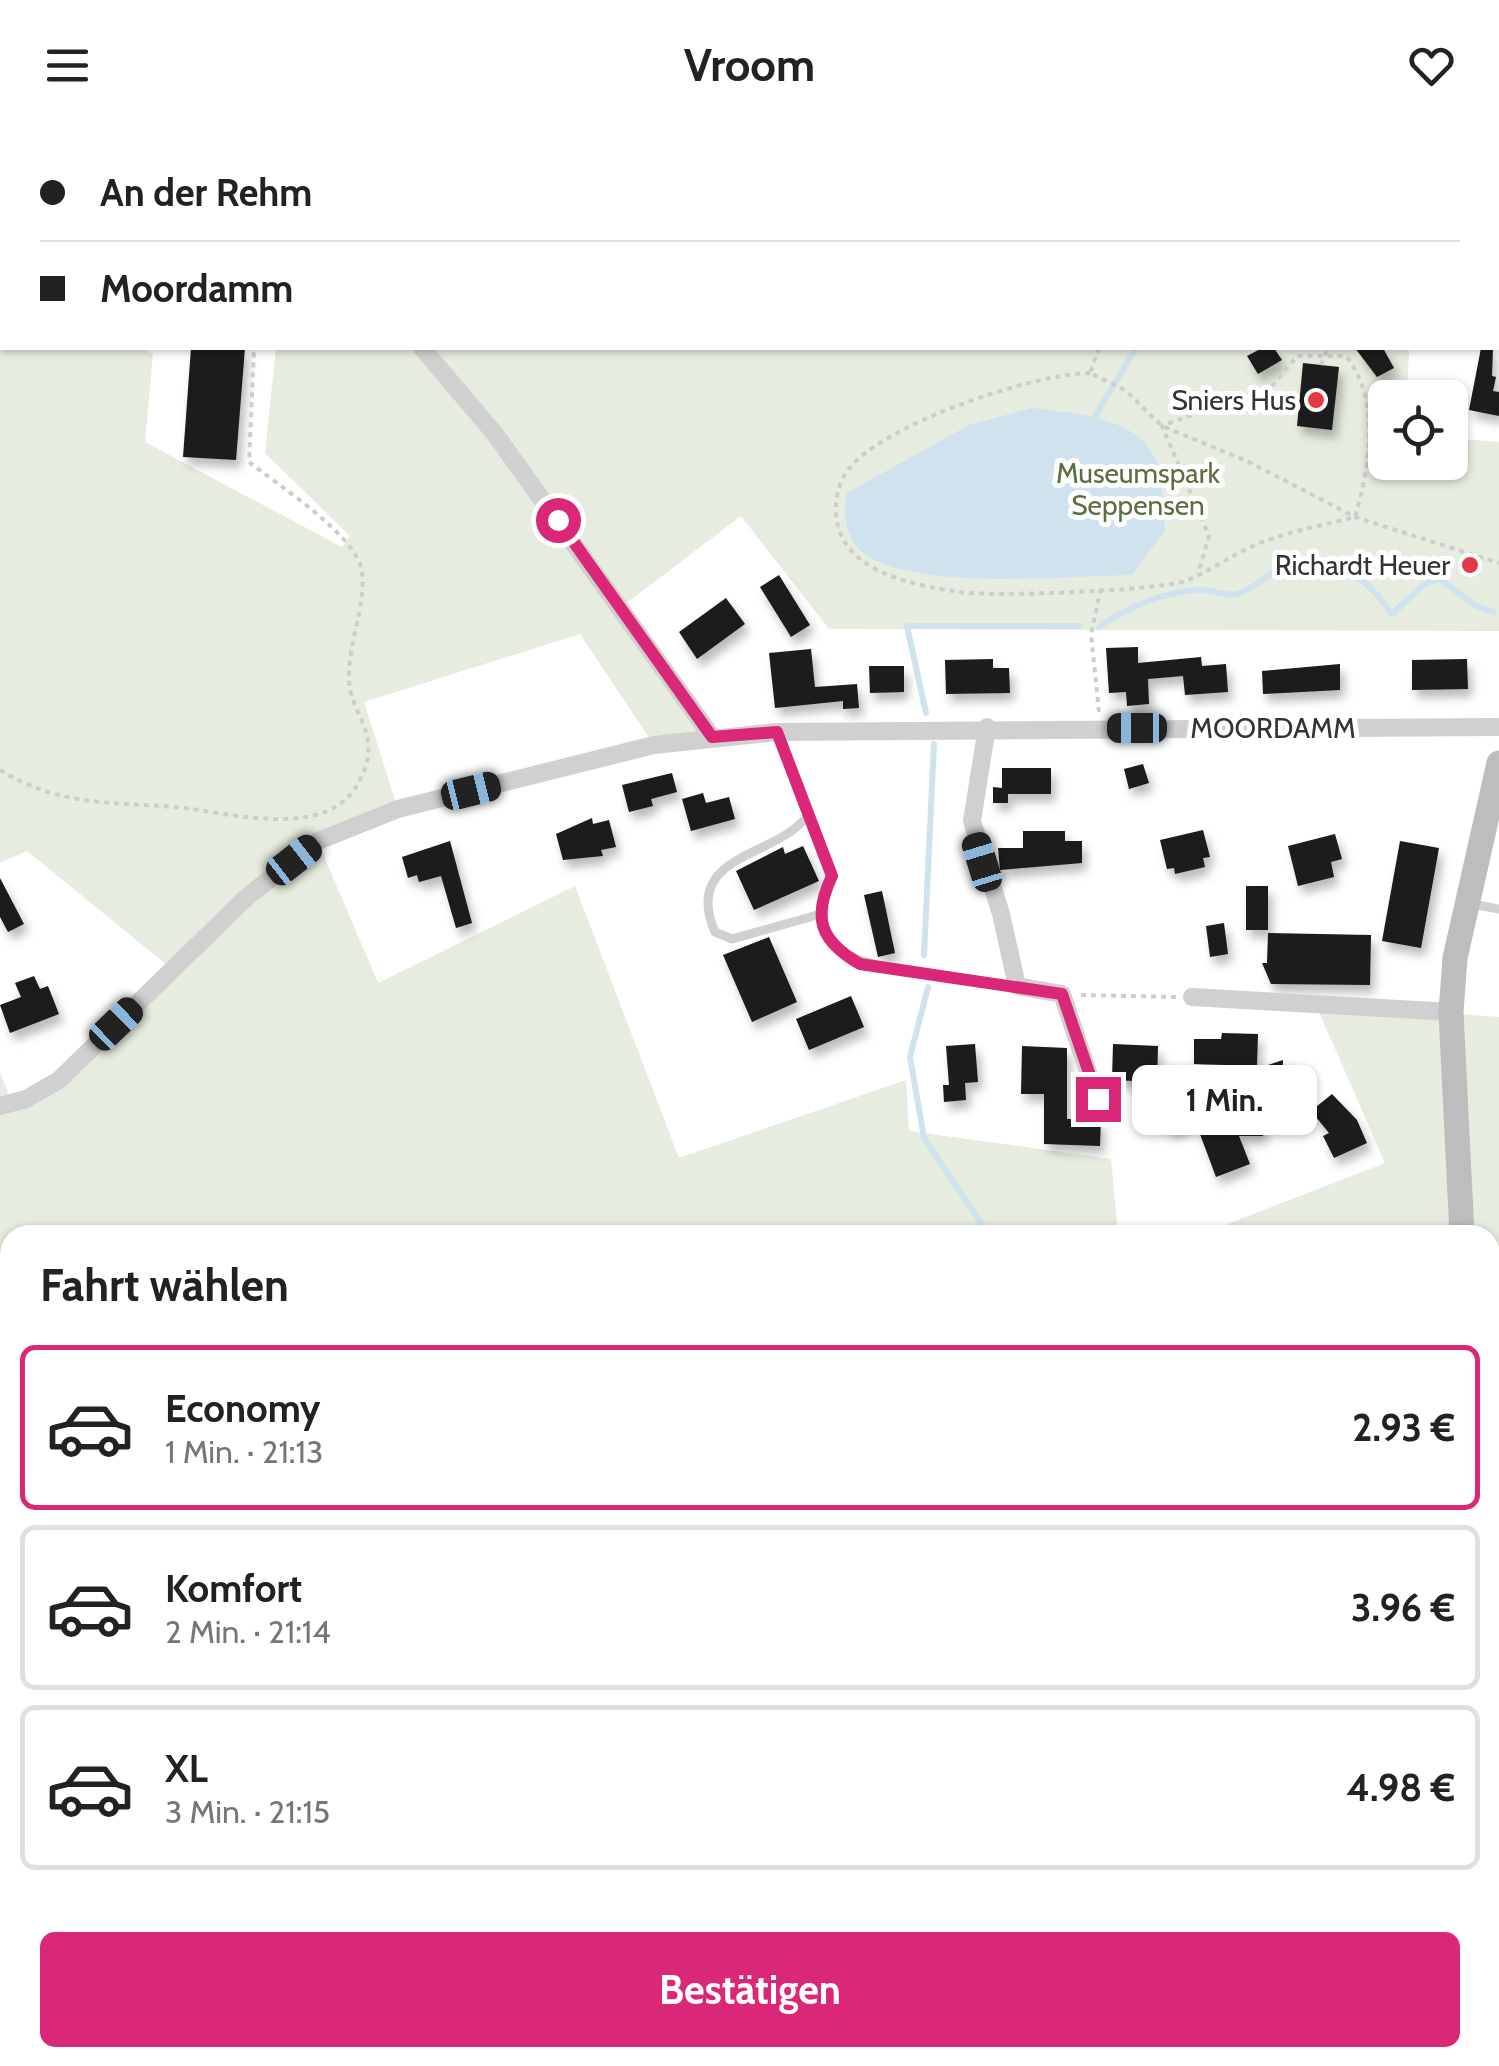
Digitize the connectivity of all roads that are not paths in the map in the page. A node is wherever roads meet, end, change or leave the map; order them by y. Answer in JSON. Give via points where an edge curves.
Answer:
{"nodes":[{"id":1,"x":424,"y":350,"type":"edge"},
{"id":2,"x":987,"y":727,"type":"junction"},
{"id":3,"x":1499,"y":728,"type":"edge"},
{"id":4,"x":777,"y":732,"type":"junction"},
{"id":5,"x":712,"y":737,"type":"junction"},
{"id":6,"x":1499,"y":764,"type":"edge"},
{"id":7,"x":808,"y":814,"type":"junction"},
{"id":8,"x":1468,"y":903,"type":"junction"},
{"id":9,"x":1499,"y":909,"type":"edge"},
{"id":10,"x":821,"y":914,"type":"junction"},
{"id":11,"x":1017,"y":986,"type":"junction"},
{"id":12,"x":1192,"y":997,"type":"road end"},
{"id":13,"x":1451,"y":1012,"type":"junction"},
{"id":14,"x":1098,"y":1099,"type":"dead end"},
{"id":15,"x":0,"y":1106,"type":"edge"},
{"id":16,"x":1462,"y":1225,"type":"edge"}],
"edges":[{"from":1,"to":5,"type":"street","via":[[496,434]]},
{"from":2,"to":3,"type":"street","name":"MOORDAMM"},
{"from":2,"to":4,"type":"street","name":"MOORDAMM"},
{"from":2,"to":11,"type":"street","via":[[972,821]]},
{"from":4,"to":5,"type":"street","name":"MOORDAMM"},
{"from":4,"to":7,"type":"lane"},
{"from":5,"to":15,"type":"street","name":"MOORDAMM","via":[[636,750],[343,828],[248,896],[59,1080]]},
{"from":6,"to":8,"type":"main road"},
{"from":7,"to":10,"type":"lane","via":[[832,876]]},
{"from":7,"to":10,"type":"lane","via":[[792,834],[730,862],[715,880],[709,906],[715,932],[732,939]]},
{"from":8,"to":9,"type":"lane"},
{"from":8,"to":13,"type":"main road"},
{"from":10,"to":11,"type":"lane","via":[[837,950],[860,964]]},
{"from":11,"to":14,"type":"street","via":[[1062,994]]},
{"from":12,"to":13,"type":"street"},
{"from":13,"to":16,"type":"main road"}]}
